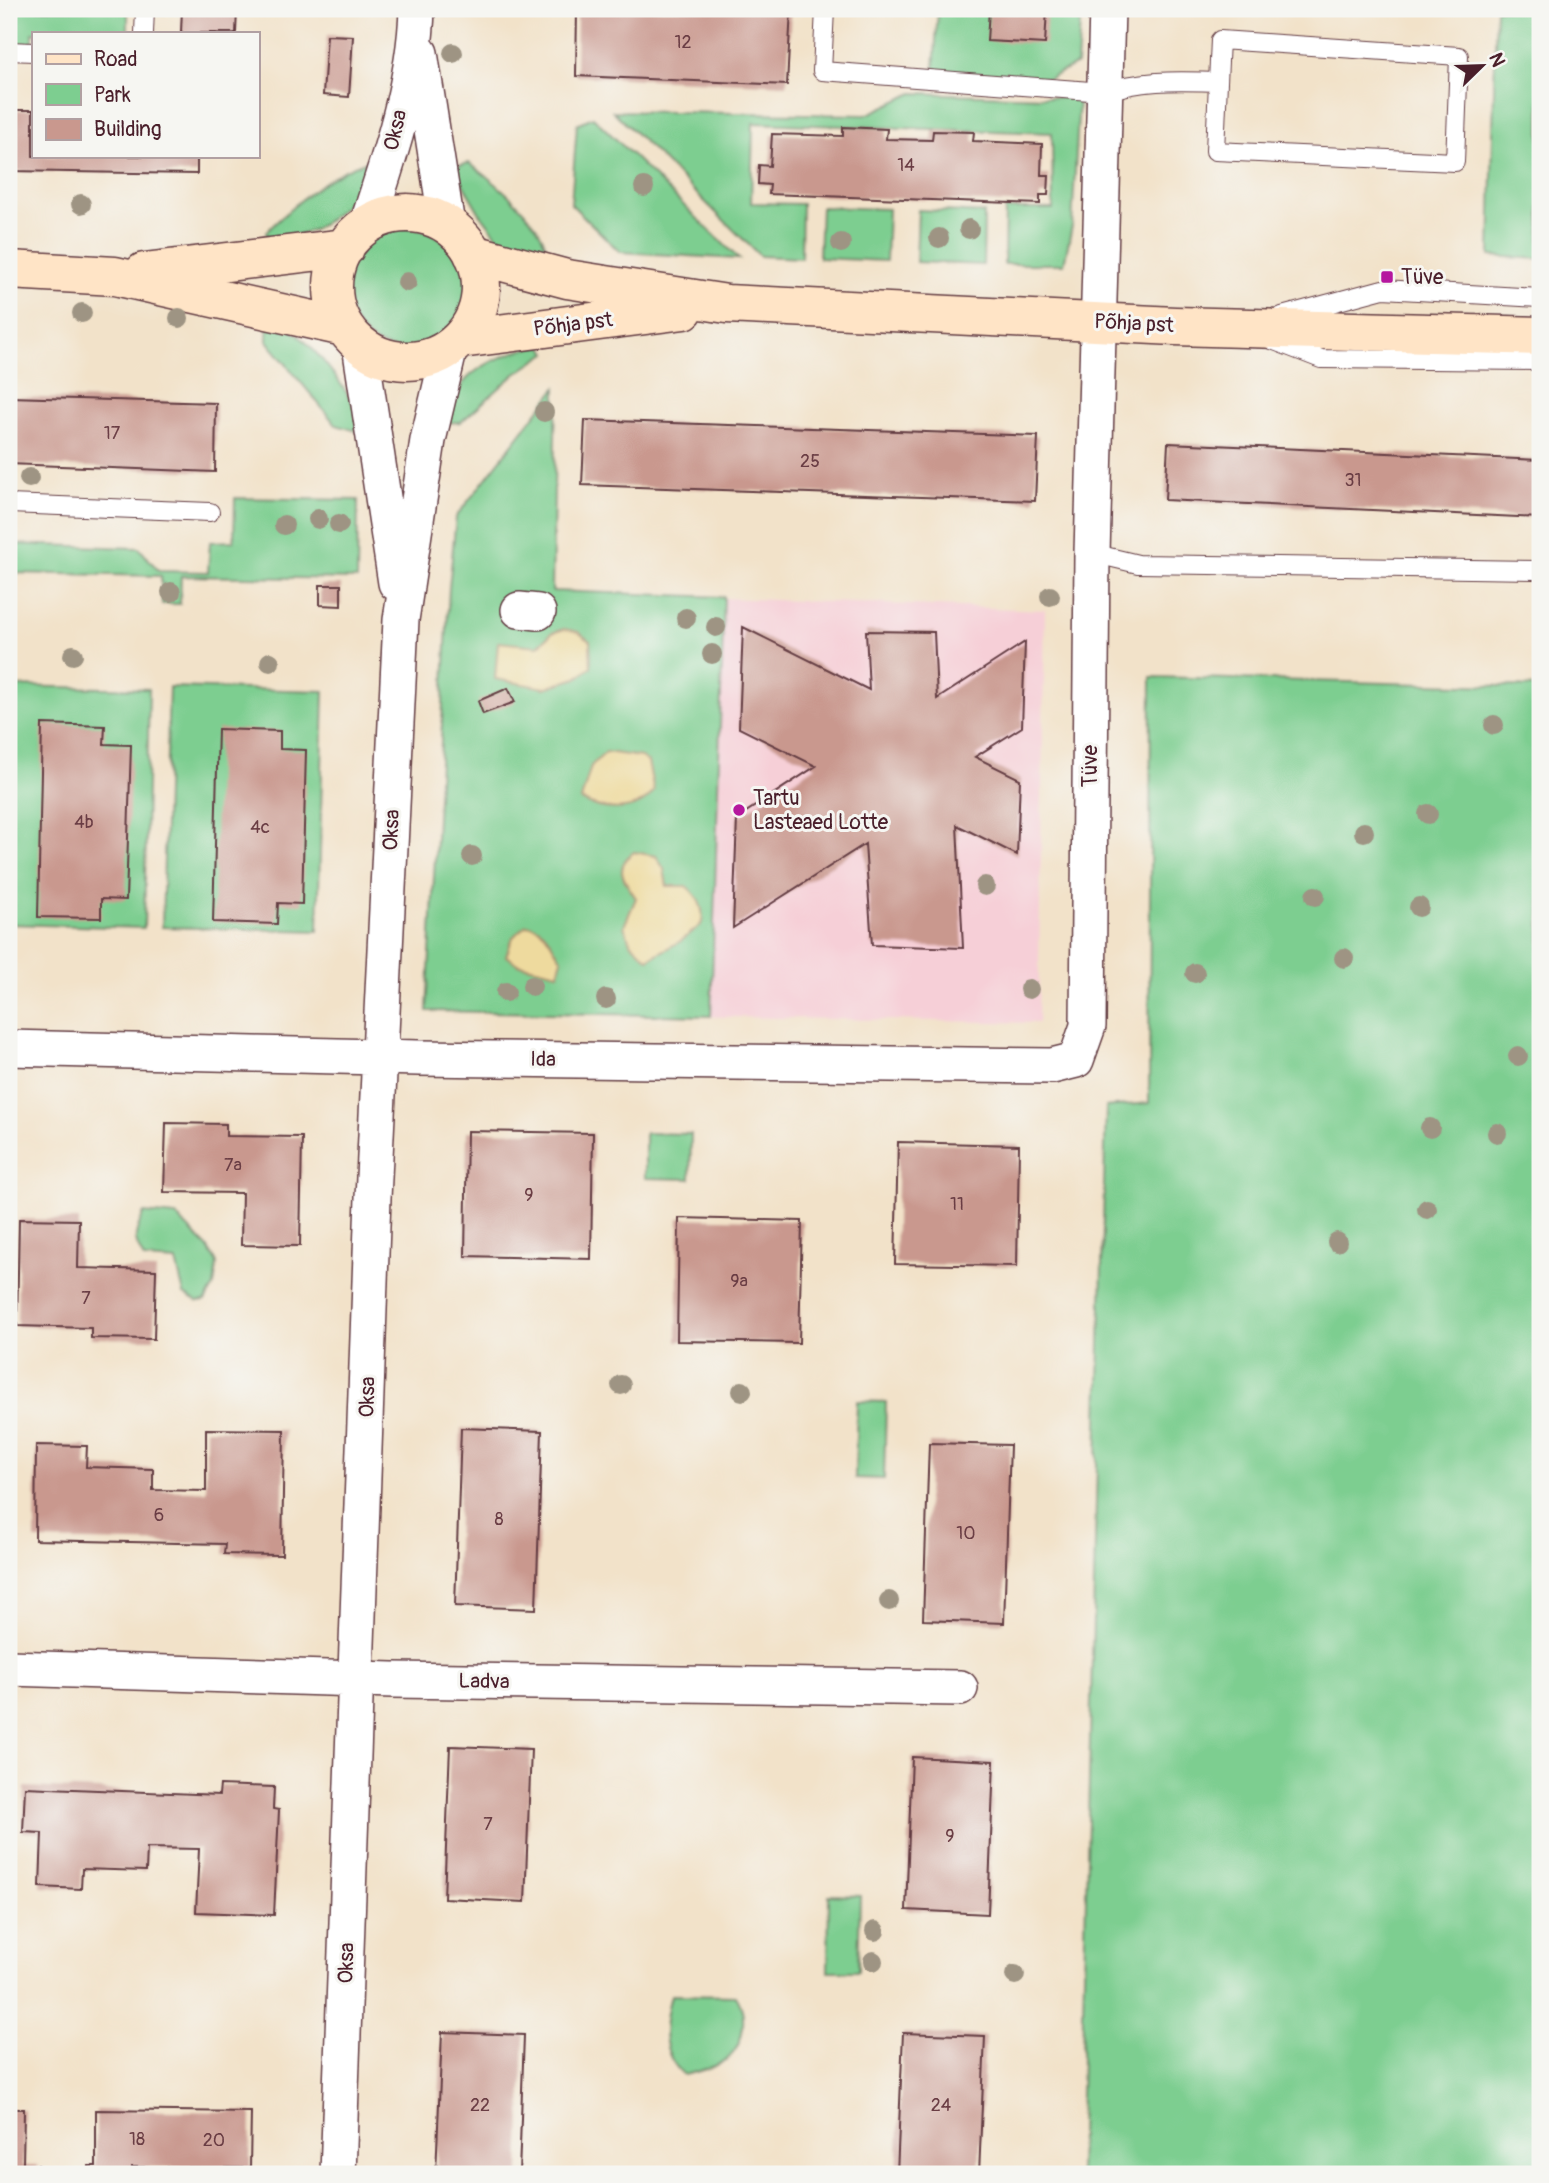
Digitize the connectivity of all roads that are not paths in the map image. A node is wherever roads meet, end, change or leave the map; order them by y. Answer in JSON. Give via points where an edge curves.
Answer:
{"nodes":[{"id":1,"x":145,"y":9,"type":"edge"},
{"id":2,"x":825,"y":9,"type":"edge"},
{"id":3,"x":1107,"y":9,"type":"edge"},
{"id":4,"x":417,"y":21,"type":"edge"},
{"id":5,"x":144,"y":32,"type":"edge"},
{"id":6,"x":9,"y":51,"type":"edge"},
{"id":7,"x":32,"y":51,"type":"edge"},
{"id":8,"x":1218,"y":82,"type":"junction"},
{"id":9,"x":1104,"y":92,"type":"junction"},
{"id":10,"x":447,"y":225,"type":"junction"},
{"id":11,"x":356,"y":236,"type":"junction"},
{"id":12,"x":473,"y":254,"type":"junction"},
{"id":13,"x":9,"y":270,"type":"edge"},
{"id":14,"x":114,"y":276,"type":"junction"},
{"id":15,"x":1540,"y":299,"type":"edge"},
{"id":16,"x":727,"y":304,"type":"junction"},
{"id":17,"x":1097,"y":320,"type":"junction"},
{"id":18,"x":1240,"y":327,"type":"junction"},
{"id":19,"x":352,"y":336,"type":"junction"},
{"id":20,"x":1540,"y":336,"type":"edge"},
{"id":21,"x":455,"y":343,"type":"junction"},
{"id":22,"x":1540,"y":361,"type":"edge"},
{"id":23,"x":9,"y":504,"type":"edge"},
{"id":24,"x":210,"y":512,"type":"dead end"},
{"id":25,"x":1092,"y":553,"type":"junction"},
{"id":26,"x":1540,"y":570,"type":"edge"},
{"id":27,"x":401,"y":620,"type":"junction"},
{"id":28,"x":9,"y":1048,"type":"edge"},
{"id":29,"x":381,"y":1056,"type":"junction"},
{"id":30,"x":1076,"y":1060,"type":"joint"},
{"id":31,"x":9,"y":1668,"type":"edge"},
{"id":32,"x":357,"y":1677,"type":"junction"},
{"id":33,"x":960,"y":1688,"type":"dead end"},
{"id":34,"x":338,"y":2174,"type":"edge"}],
"edges":[{"from":1,"to":5,"type":"lane"},
{"from":2,"to":9,"type":"lane","via":[[822,71]]},
{"from":3,"to":9,"type":"street","name":"Tüve"},
{"from":4,"to":10,"type":"street","name":"Oksa"},
{"from":4,"to":11,"type":"street","name":"Oksa","via":[[393,140]]},
{"from":6,"to":7,"type":"lane"},
{"from":8,"to":8,"type":"lane","via":[[1214,150],[1455,162],[1459,56],[1220,40]]},
{"from":8,"to":9,"type":"lane","via":[[1160,81],[1126,84]]},
{"from":9,"to":17,"type":"street","name":"Tüve"},
{"from":10,"to":11,"type":"street","via":[[407,214],[383,218]]},
{"from":10,"to":12,"type":"street"},
{"from":11,"to":14,"type":"street"},
{"from":11,"to":19,"type":"street","via":[[336,267],[333,287],[336,308]]},
{"from":12,"to":16,"type":"street","name":"Põhja pst","via":[[567,279]]},
{"from":12,"to":21,"type":"street","via":[[480,298],[476,313]]},
{"from":13,"to":14,"type":"street"},
{"from":14,"to":19,"type":"street"},
{"from":15,"to":18,"type":"lane","via":[[1383,289]]},
{"from":16,"to":17,"type":"street","name":"Põhja pst"},
{"from":16,"to":21,"type":"street","name":"Põhja pst"},
{"from":17,"to":18,"type":"street","name":"Põhja pst"},
{"from":17,"to":25,"type":"street","name":"Tüve"},
{"from":18,"to":20,"type":"street","name":"Põhja pst"},
{"from":18,"to":22,"type":"lane","via":[[1321,359]]},
{"from":19,"to":21,"type":"street","via":[[395,360],[433,357]]},
{"from":19,"to":27,"type":"street","name":"Oksa"},
{"from":21,"to":27,"type":"street","name":"Oksa","via":[[428,440]]},
{"from":23,"to":24,"type":"lane"},
{"from":25,"to":26,"type":"lane","via":[[1138,564]]},
{"from":25,"to":30,"type":"street","name":"Tüve","via":[[1088,1026]]},
{"from":27,"to":29,"type":"street","name":"Oksa"},
{"from":28,"to":29,"type":"street","name":"Ida"},
{"from":29,"to":30,"type":"street","name":"Ida","via":[[1039,1066]]},
{"from":29,"to":32,"type":"street","name":"Oksa"},
{"from":31,"to":32,"type":"street","name":"Ladva"},
{"from":32,"to":33,"type":"street","name":"Ladva"},
{"from":32,"to":34,"type":"street","name":"Oksa"}]}
